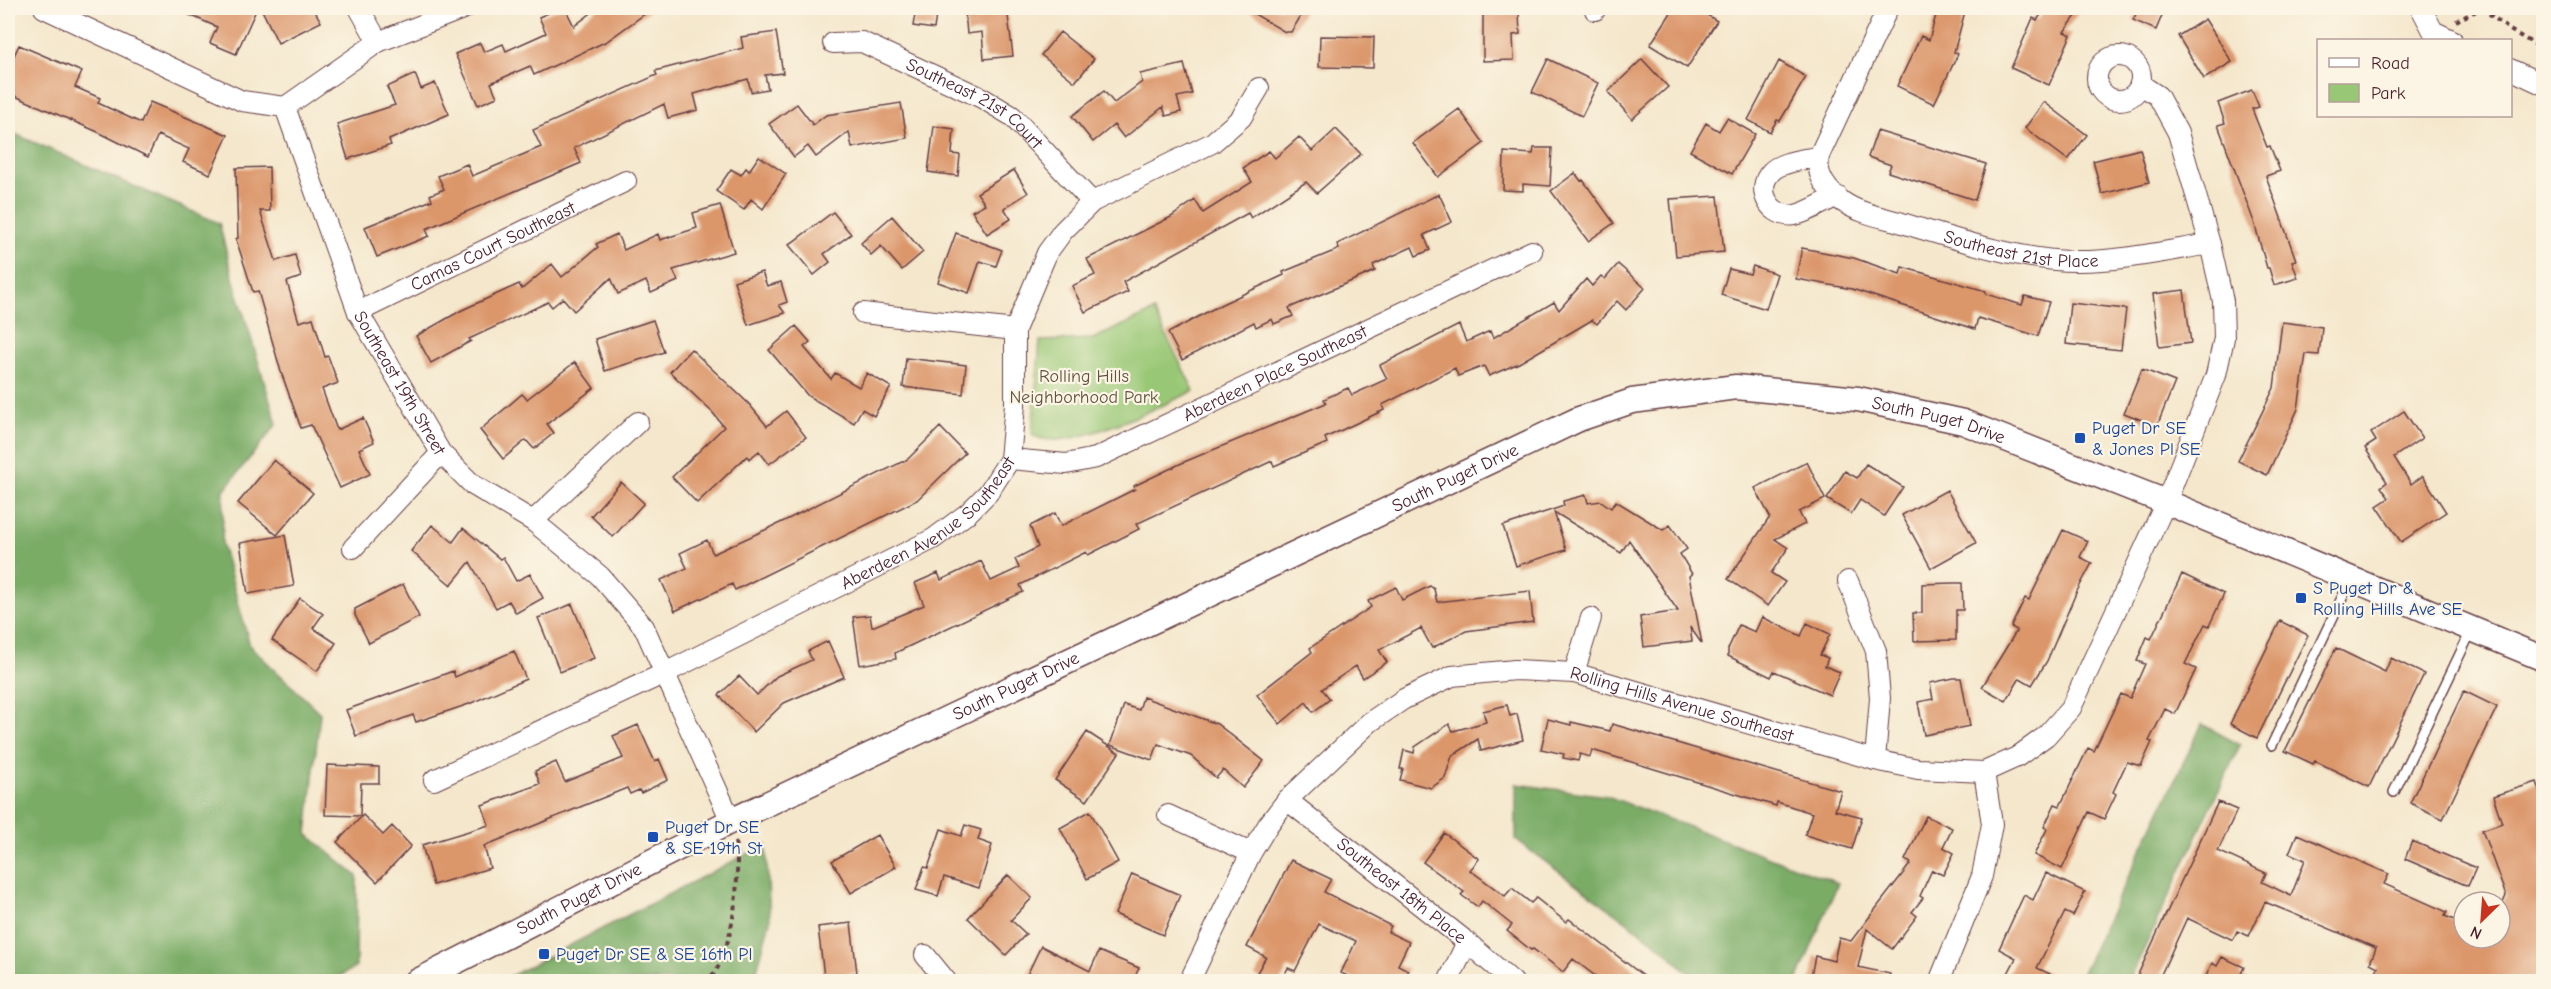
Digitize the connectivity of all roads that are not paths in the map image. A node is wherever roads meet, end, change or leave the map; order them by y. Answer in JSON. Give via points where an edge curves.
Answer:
{"nodes":[{"id":1,"x":44,"y":8,"type":"edge"},
{"id":2,"x":359,"y":8,"type":"edge"},
{"id":3,"x":465,"y":8,"type":"edge"},
{"id":4,"x":1887,"y":8,"type":"edge"},
{"id":5,"x":2421,"y":8,"type":"edge"},
{"id":6,"x":2450,"y":39,"type":"edge"},
{"id":7,"x":378,"y":42,"type":"junction"},
{"id":8,"x":833,"y":44,"type":"dead end"},
{"id":9,"x":2512,"y":70,"type":"edge"},
{"id":10,"x":2140,"y":84,"type":"dead end"},
{"id":11,"x":2544,"y":86,"type":"edge"},
{"id":12,"x":1259,"y":88,"type":"dead end"},
{"id":13,"x":285,"y":107,"type":"junction"},
{"id":14,"x":1819,"y":156,"type":"junction"},
{"id":15,"x":626,"y":181,"type":"dead end"},
{"id":16,"x":1831,"y":191,"type":"junction"},
{"id":17,"x":1092,"y":202,"type":"junction"},
{"id":18,"x":2210,"y":244,"type":"junction"},
{"id":19,"x":1532,"y":251,"type":"dead end"},
{"id":20,"x":358,"y":312,"type":"junction"},
{"id":21,"x":862,"y":313,"type":"dead end"},
{"id":22,"x":1015,"y":330,"type":"junction"},
{"id":23,"x":638,"y":422,"type":"dead end"},
{"id":24,"x":441,"y":453,"type":"junction"},
{"id":25,"x":1010,"y":459,"type":"junction"},
{"id":26,"x":2166,"y":501,"type":"junction"},
{"id":27,"x":533,"y":521,"type":"junction"},
{"id":28,"x":353,"y":548,"type":"dead end"},
{"id":29,"x":2351,"y":578,"type":"junction"},
{"id":30,"x":1848,"y":581,"type":"dead end"},
{"id":31,"x":1591,"y":618,"type":"dead end"},
{"id":32,"x":2472,"y":628,"type":"junction"},
{"id":33,"x":2543,"y":657,"type":"edge"},
{"id":34,"x":1574,"y":673,"type":"junction"},
{"id":35,"x":663,"y":674,"type":"junction"},
{"id":36,"x":2272,"y":745,"type":"dead end"},
{"id":37,"x":1875,"y":760,"type":"junction"},
{"id":38,"x":1984,"y":772,"type":"junction"},
{"id":39,"x":434,"y":780,"type":"dead end"},
{"id":40,"x":2394,"y":792,"type":"dead end"},
{"id":41,"x":1287,"y":800,"type":"junction"},
{"id":42,"x":1168,"y":815,"type":"dead end"},
{"id":43,"x":731,"y":821,"type":"junction"},
{"id":44,"x":1251,"y":854,"type":"junction"},
{"id":45,"x":1467,"y":942,"type":"junction"},
{"id":46,"x":925,"y":955,"type":"dead end"},
{"id":47,"x":426,"y":979,"type":"edge"},
{"id":48,"x":947,"y":981,"type":"edge"},
{"id":49,"x":1189,"y":981,"type":"edge"},
{"id":50,"x":1448,"y":981,"type":"edge"},
{"id":51,"x":1513,"y":981,"type":"edge"},
{"id":52,"x":1939,"y":981,"type":"edge"}],
"edges":[{"from":1,"to":13,"type":"street","via":[[242,101]]},
{"from":2,"to":7,"type":"street"},
{"from":3,"to":7,"type":"street"},
{"from":4,"to":14,"type":"street"},
{"from":5,"to":6,"type":"street","via":[[2433,31]]},
{"from":7,"to":13,"type":"street"},
{"from":8,"to":17,"type":"street","name":"Southeast 21st Court","via":[[862,42],[1012,116]]},
{"from":9,"to":11,"type":"street"},
{"from":10,"to":18,"type":"street","name":"Rolling Hills Avenue Southeast","via":[[2158,96],[2178,133]]},
{"from":12,"to":17,"type":"street","name":"Aberdeen Avenue Southeast","via":[[1241,118],[1212,142]]},
{"from":13,"to":20,"type":"street","name":"Southeast 19th Street"},
{"from":14,"to":16,"type":"street","via":[[1818,172]]},
{"from":14,"to":16,"type":"street","via":[[1772,171],[1764,185],[1766,201],[1778,213],[1794,215]]},
{"from":15,"to":20,"type":"street","name":"Camas Court Southeast"},
{"from":16,"to":18,"type":"street","name":"Southeast 21st Place","via":[[1842,202],[1860,210],[2032,258],[2099,260]]},
{"from":17,"to":22,"type":"street","name":"Aberdeen Avenue Southeast","via":[[1047,253]]},
{"from":18,"to":26,"type":"street","name":"Rolling Hills Avenue Southeast","via":[[2223,301],[2224,338],[2216,375]]},
{"from":19,"to":25,"type":"street","name":"Aberdeen Place Southeast","via":[[1096,458],[1066,464]]},
{"from":20,"to":24,"type":"street","name":"Southeast 19th Street"},
{"from":21,"to":22,"type":"street"},
{"from":22,"to":25,"type":"street","name":"Aberdeen Avenue Southeast"},
{"from":23,"to":27,"type":"street"},
{"from":24,"to":27,"type":"street","name":"Southeast 19th Street","via":[[473,485]]},
{"from":24,"to":28,"type":"street"},
{"from":25,"to":35,"type":"street","name":"Aberdeen Avenue Southeast","via":[[968,513],[933,539]]},
{"from":26,"to":29,"type":"street","name":"South Puget Drive"},
{"from":26,"to":38,"type":"street","name":"Rolling Hills Avenue Southeast","via":[[2071,708],[2027,750]]},
{"from":26,"to":43,"type":"street","name":"South Puget Drive","via":[[1963,422],[1858,399],[1736,387],[1632,401],[1579,419]]},
{"from":27,"to":35,"type":"street","name":"Southeast 19th Street","via":[[600,576],[644,627]]},
{"from":29,"to":32,"type":"street","name":"South Puget Drive"},
{"from":29,"to":36,"type":"lane"},
{"from":30,"to":37,"type":"street","via":[[1876,651],[1880,698]]},
{"from":31,"to":34,"type":"street"},
{"from":32,"to":33,"type":"street","name":"South Puget Drive"},
{"from":32,"to":40,"type":"lane"},
{"from":34,"to":37,"type":"street","name":"Rolling Hills Avenue Southeast"},
{"from":34,"to":41,"type":"street","name":"Rolling Hills Avenue Southeast","via":[[1515,670],[1452,676],[1404,699],[1371,722]]},
{"from":35,"to":39,"type":"street","name":"Aberdeen Avenue Southeast"},
{"from":35,"to":43,"type":"street","name":"Southeast 19th Street"},
{"from":37,"to":38,"type":"street","name":"Rolling Hills Avenue Southeast","via":[[1918,769]]},
{"from":38,"to":52,"type":"street","via":[[1992,824],[1982,876]]},
{"from":41,"to":44,"type":"street","name":"Rolling Hills Avenue Southeast"},
{"from":41,"to":45,"type":"street","name":"Southeast 18th Place"},
{"from":42,"to":44,"type":"street"},
{"from":43,"to":47,"type":"street","name":"South Puget Drive"},
{"from":44,"to":49,"type":"street","name":"Rolling Hills Avenue Southeast"},
{"from":45,"to":50,"type":"street"},
{"from":45,"to":51,"type":"street","name":"Southeast 18th Place"},
{"from":46,"to":48,"type":"street"}]}
